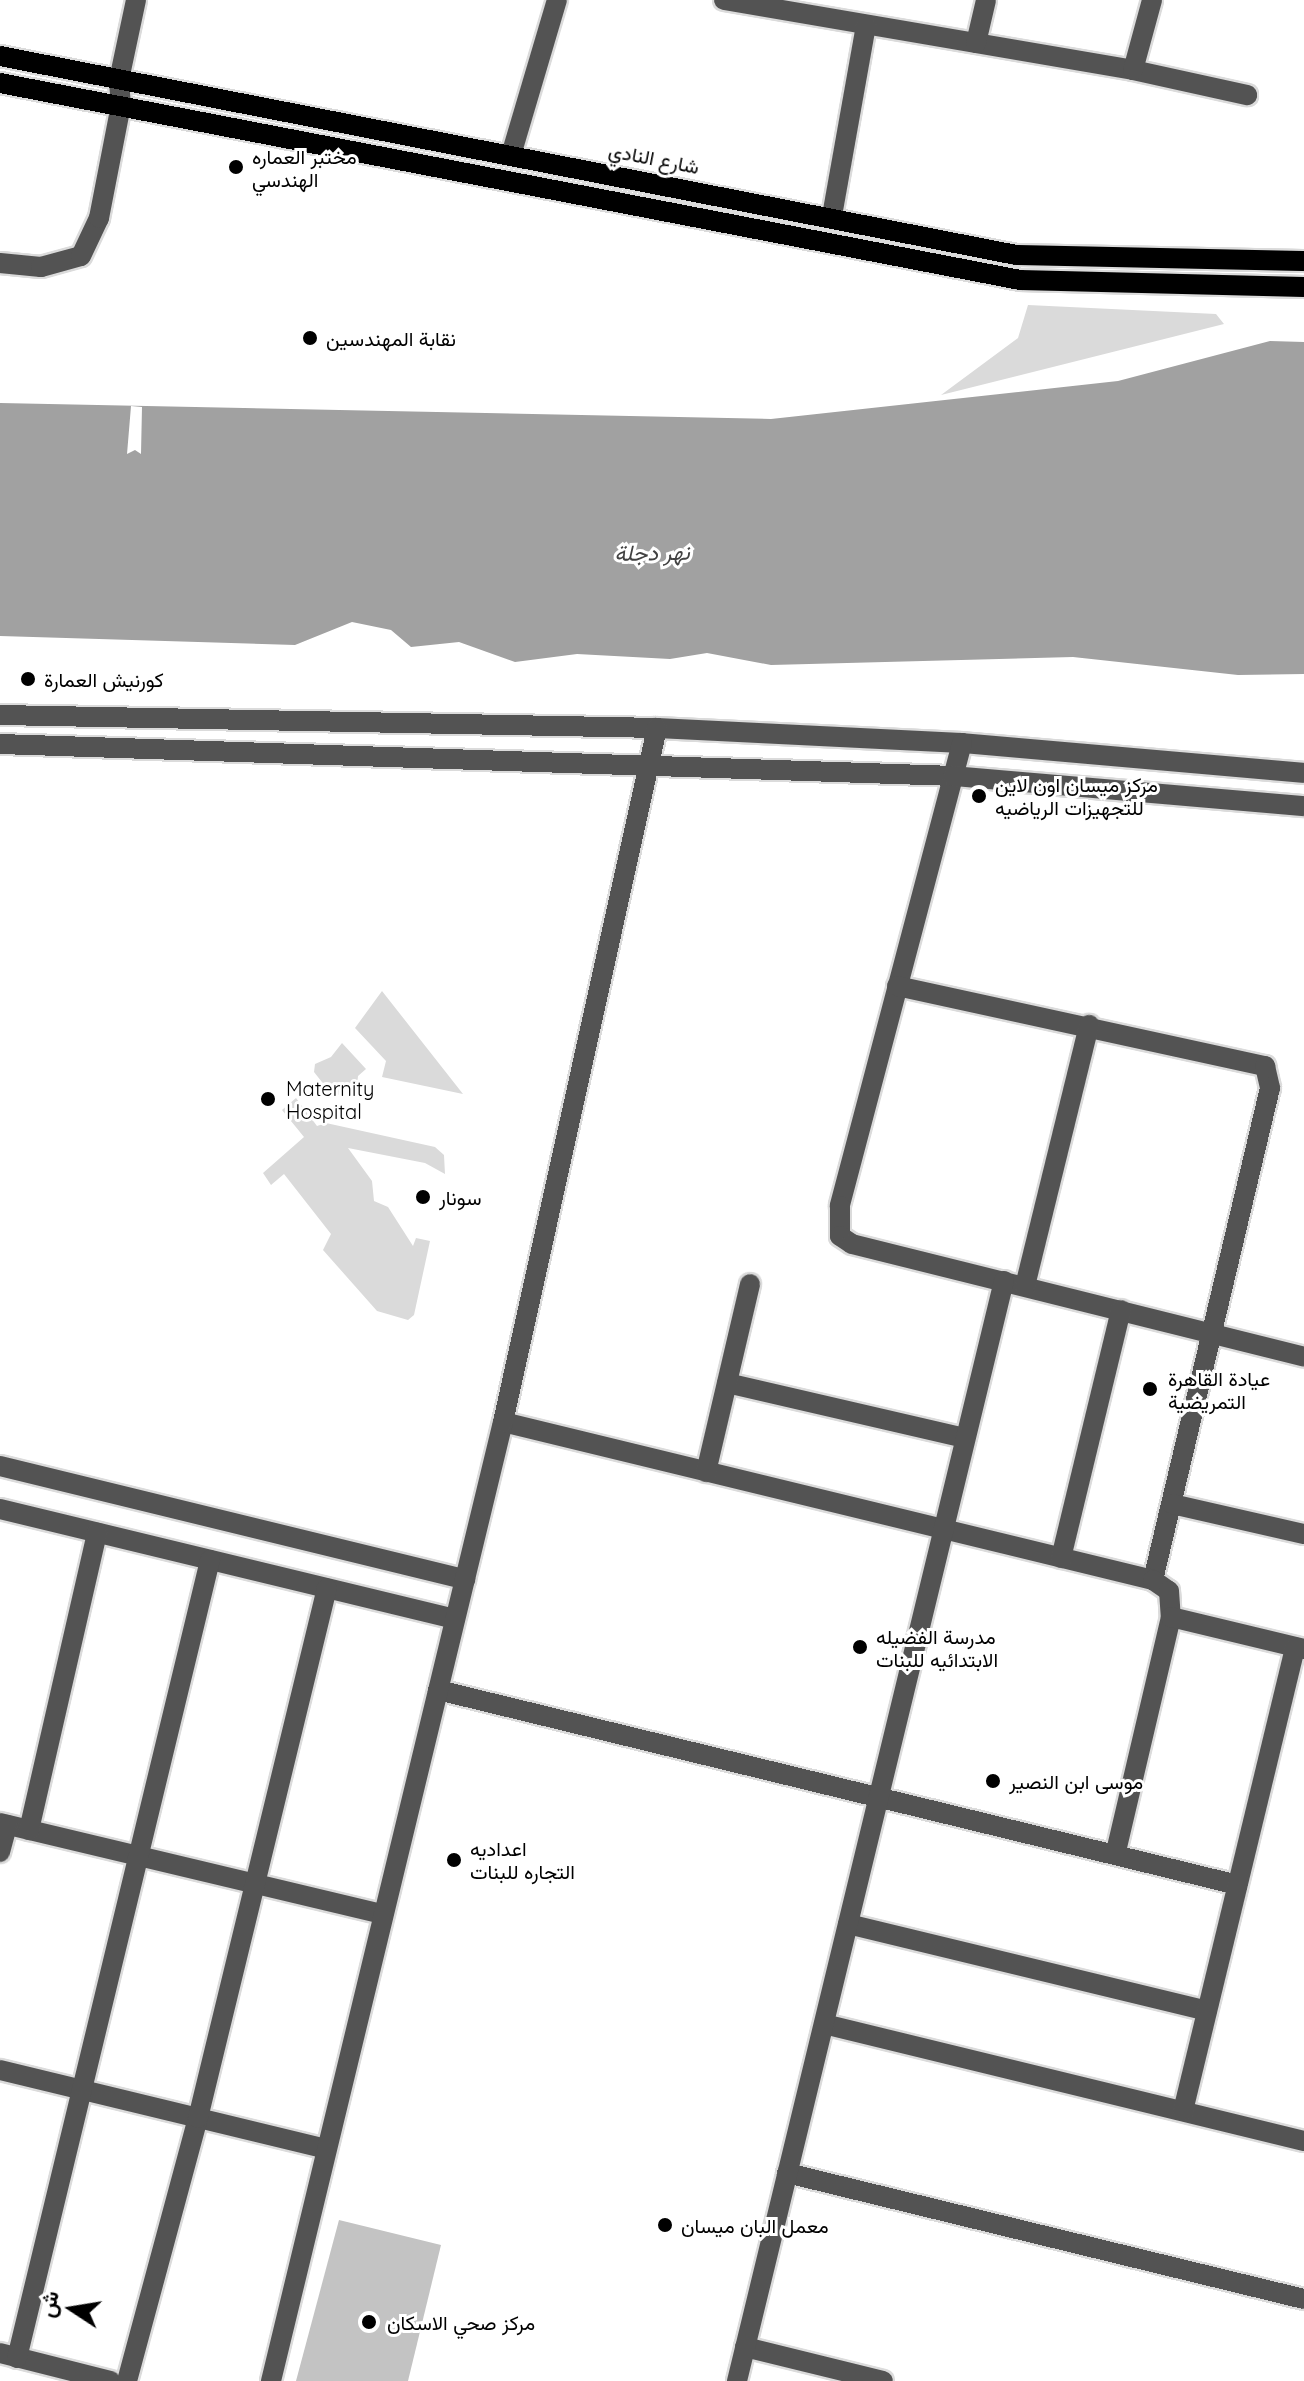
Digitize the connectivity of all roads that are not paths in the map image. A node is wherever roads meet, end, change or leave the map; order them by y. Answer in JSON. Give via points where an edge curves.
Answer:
{"nodes":[{"id":1,"x":136,"y":0,"type":"edge"},
{"id":2,"x":557,"y":0,"type":"edge"},
{"id":3,"x":724,"y":0,"type":"edge"},
{"id":4,"x":986,"y":0,"type":"edge"},
{"id":5,"x":1152,"y":0,"type":"edge"},
{"id":6,"x":828,"y":9,"type":"edge"},
{"id":7,"x":866,"y":25,"type":"junction"},
{"id":8,"x":976,"y":43,"type":"junction"},
{"id":9,"x":0,"y":56,"type":"edge"},
{"id":10,"x":1133,"y":70,"type":"junction"},
{"id":11,"x":119,"y":80,"type":"junction"},
{"id":12,"x":0,"y":83,"type":"edge"},
{"id":13,"x":1247,"y":95,"type":"dead end"},
{"id":14,"x":121,"y":105,"type":"junction"},
{"id":15,"x":511,"y":155,"type":"junction"},
{"id":16,"x":832,"y":216,"type":"junction"},
{"id":17,"x":1304,"y":261,"type":"edge"},
{"id":18,"x":0,"y":263,"type":"edge"},
{"id":19,"x":1304,"y":287,"type":"edge"},
{"id":20,"x":0,"y":715,"type":"edge"},
{"id":21,"x":657,"y":728,"type":"junction"},
{"id":22,"x":962,"y":743,"type":"junction"},
{"id":23,"x":0,"y":744,"type":"edge"},
{"id":24,"x":650,"y":765,"type":"junction"},
{"id":25,"x":1304,"y":773,"type":"edge"},
{"id":26,"x":953,"y":776,"type":"junction"},
{"id":27,"x":1304,"y":806,"type":"edge"},
{"id":28,"x":897,"y":986,"type":"junction"},
{"id":29,"x":1089,"y":1025,"type":"junction"},
{"id":30,"x":1004,"y":1281,"type":"junction"},
{"id":31,"x":750,"y":1284,"type":"dead end"},
{"id":32,"x":1025,"y":1286,"type":"junction"},
{"id":33,"x":1121,"y":1310,"type":"junction"},
{"id":34,"x":1213,"y":1332,"type":"junction"},
{"id":35,"x":1304,"y":1357,"type":"edge"},
{"id":36,"x":727,"y":1383,"type":"junction"},
{"id":37,"x":503,"y":1422,"type":"junction"},
{"id":38,"x":965,"y":1438,"type":"junction"},
{"id":39,"x":0,"y":1466,"type":"edge"},
{"id":40,"x":706,"y":1472,"type":"junction"},
{"id":41,"x":1172,"y":1504,"type":"junction"},
{"id":42,"x":0,"y":1509,"type":"edge"},
{"id":43,"x":944,"y":1529,"type":"junction"},
{"id":44,"x":97,"y":1533,"type":"junction"},
{"id":45,"x":1304,"y":1534,"type":"edge"},
{"id":46,"x":1061,"y":1558,"type":"junction"},
{"id":47,"x":210,"y":1560,"type":"junction"},
{"id":48,"x":465,"y":1579,"type":"junction"},
{"id":49,"x":1153,"y":1580,"type":"junction"},
{"id":50,"x":327,"y":1588,"type":"junction"},
{"id":51,"x":1171,"y":1617,"type":"junction"},
{"id":52,"x":455,"y":1619,"type":"junction"},
{"id":53,"x":1300,"y":1648,"type":"edge"},
{"id":54,"x":438,"y":1690,"type":"junction"},
{"id":55,"x":879,"y":1798,"type":"junction"},
{"id":56,"x":3,"y":1824,"type":"edge"},
{"id":57,"x":29,"y":1830,"type":"junction"},
{"id":58,"x":0,"y":1852,"type":"edge"},
{"id":59,"x":1115,"y":1855,"type":"junction"},
{"id":60,"x":138,"y":1856,"type":"junction"},
{"id":61,"x":255,"y":1884,"type":"junction"},
{"id":62,"x":1238,"y":1885,"type":"junction"},
{"id":63,"x":383,"y":1914,"type":"junction"},
{"id":64,"x":848,"y":1924,"type":"junction"},
{"id":65,"x":1207,"y":2011,"type":"junction"},
{"id":66,"x":824,"y":2024,"type":"junction"},
{"id":67,"x":0,"y":2070,"type":"edge"},
{"id":68,"x":82,"y":2090,"type":"junction"},
{"id":69,"x":1183,"y":2111,"type":"junction"},
{"id":70,"x":198,"y":2118,"type":"junction"},
{"id":71,"x":1304,"y":2141,"type":"edge"},
{"id":72,"x":326,"y":2149,"type":"junction"},
{"id":73,"x":787,"y":2173,"type":"junction"},
{"id":74,"x":1304,"y":2299,"type":"edge"},
{"id":75,"x":745,"y":2347,"type":"junction"},
{"id":76,"x":8,"y":2356,"type":"edge"},
{"id":77,"x":111,"y":2381,"type":"edge"},
{"id":78,"x":127,"y":2381,"type":"edge"},
{"id":79,"x":271,"y":2381,"type":"edge"},
{"id":80,"x":737,"y":2381,"type":"edge"},
{"id":81,"x":883,"y":2381,"type":"edge"}],
"edges":[{"from":1,"to":11,"type":"street"},
{"from":2,"to":15,"type":"street"},
{"from":3,"to":6,"type":"street"},
{"from":4,"to":8,"type":"street"},
{"from":5,"to":10,"type":"street"},
{"from":6,"to":7,"type":"street"},
{"from":7,"to":8,"type":"street"},
{"from":7,"to":16,"type":"street"},
{"from":8,"to":10,"type":"street"},
{"from":9,"to":11,"type":"main road","name":"شارع النادي"},
{"from":10,"to":13,"type":"street"},
{"from":11,"to":14,"type":"street"},
{"from":11,"to":15,"type":"main road","name":"شارع النادي"},
{"from":12,"to":14,"type":"main road"},
{"from":14,"to":18,"type":"street","via":[[99,218],[81,256],[41,267]]},
{"from":14,"to":19,"type":"main road","via":[[1020,280]]},
{"from":15,"to":16,"type":"main road","name":"شارع النادي"},
{"from":16,"to":17,"type":"main road","name":"شارع النادي","via":[[1016,255]]},
{"from":20,"to":21,"type":"street"},
{"from":21,"to":22,"type":"street"},
{"from":21,"to":24,"type":"street"},
{"from":22,"to":25,"type":"street"},
{"from":22,"to":26,"type":"street"},
{"from":23,"to":24,"type":"street"},
{"from":24,"to":26,"type":"street"},
{"from":24,"to":37,"type":"street"},
{"from":26,"to":27,"type":"street"},
{"from":26,"to":28,"type":"street"},
{"from":28,"to":29,"type":"street"},
{"from":28,"to":30,"type":"street","via":[[840,1206],[840,1236],[852,1244]]},
{"from":29,"to":32,"type":"street"},
{"from":29,"to":34,"type":"street","via":[[1252,1061],[1265,1066],[1270,1077]]},
{"from":30,"to":32,"type":"street"},
{"from":30,"to":38,"type":"street"},
{"from":31,"to":36,"type":"street"},
{"from":32,"to":33,"type":"street"},
{"from":33,"to":34,"type":"street"},
{"from":33,"to":46,"type":"street"},
{"from":34,"to":35,"type":"street"},
{"from":34,"to":41,"type":"street"},
{"from":36,"to":38,"type":"street"},
{"from":36,"to":40,"type":"street"},
{"from":37,"to":40,"type":"street"},
{"from":37,"to":48,"type":"street"},
{"from":38,"to":43,"type":"street"},
{"from":39,"to":48,"type":"street"},
{"from":40,"to":43,"type":"street"},
{"from":41,"to":45,"type":"street"},
{"from":41,"to":49,"type":"street"},
{"from":42,"to":44,"type":"street"},
{"from":43,"to":46,"type":"street"},
{"from":43,"to":55,"type":"street"},
{"from":44,"to":47,"type":"street"},
{"from":44,"to":57,"type":"street"},
{"from":46,"to":49,"type":"street"},
{"from":47,"to":50,"type":"street"},
{"from":47,"to":60,"type":"street"},
{"from":48,"to":52,"type":"street"},
{"from":49,"to":51,"type":"street","via":[[1169,1591]]},
{"from":50,"to":52,"type":"street"},
{"from":50,"to":61,"type":"street"},
{"from":51,"to":53,"type":"street"},
{"from":51,"to":59,"type":"street"},
{"from":52,"to":54,"type":"street"},
{"from":53,"to":62,"type":"street"},
{"from":54,"to":55,"type":"street"},
{"from":54,"to":63,"type":"street"},
{"from":55,"to":59,"type":"street"},
{"from":55,"to":64,"type":"street"},
{"from":56,"to":57,"type":"street"},
{"from":56,"to":58,"type":"street"},
{"from":57,"to":60,"type":"street"},
{"from":59,"to":62,"type":"street"},
{"from":60,"to":61,"type":"street"},
{"from":60,"to":68,"type":"street"},
{"from":61,"to":63,"type":"street"},
{"from":61,"to":70,"type":"street"},
{"from":62,"to":65,"type":"street"},
{"from":63,"to":72,"type":"street"},
{"from":64,"to":65,"type":"street"},
{"from":64,"to":66,"type":"street"},
{"from":65,"to":69,"type":"street"},
{"from":66,"to":69,"type":"street"},
{"from":66,"to":73,"type":"street"},
{"from":67,"to":68,"type":"street"},
{"from":68,"to":70,"type":"street"},
{"from":68,"to":76,"type":"street"},
{"from":69,"to":71,"type":"street"},
{"from":70,"to":72,"type":"street"},
{"from":70,"to":78,"type":"street"},
{"from":72,"to":79,"type":"street"},
{"from":73,"to":74,"type":"street"},
{"from":73,"to":75,"type":"street"},
{"from":75,"to":80,"type":"street"},
{"from":75,"to":81,"type":"street"},
{"from":76,"to":77,"type":"street"}]}
